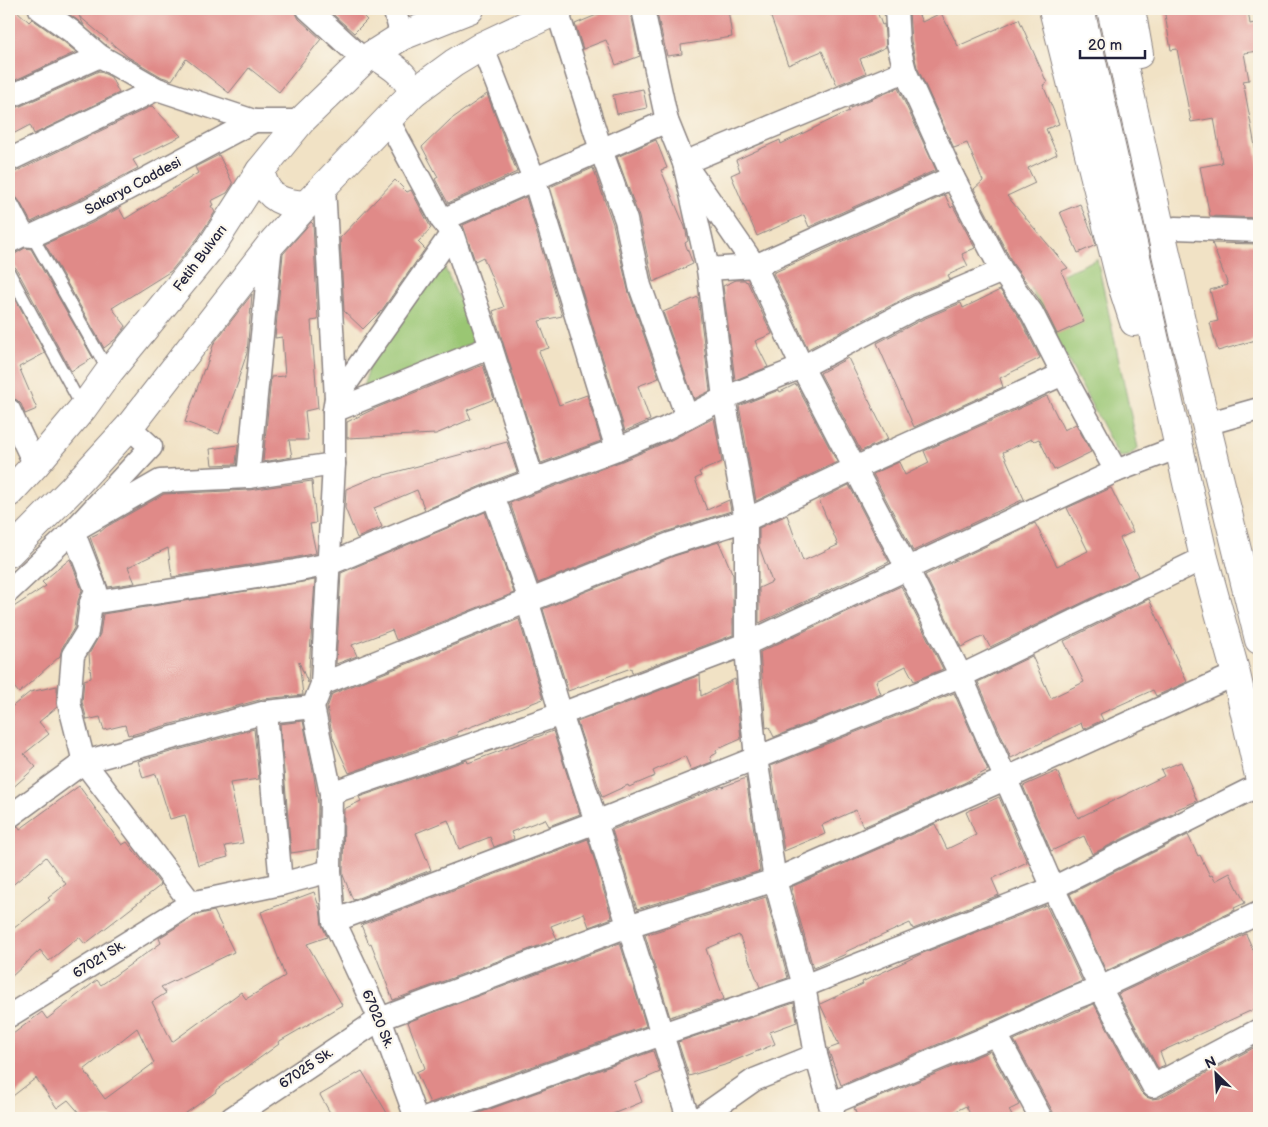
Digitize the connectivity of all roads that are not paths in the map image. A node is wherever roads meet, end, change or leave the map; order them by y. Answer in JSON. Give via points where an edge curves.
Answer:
{"nodes":[{"id":1,"x":40,"y":9,"type":"edge"},
{"id":2,"x":308,"y":9,"type":"edge"},
{"id":3,"x":394,"y":9,"type":"edge"},
{"id":4,"x":470,"y":9,"type":"edge"},
{"id":5,"x":558,"y":9,"type":"edge"},
{"id":6,"x":643,"y":9,"type":"edge"},
{"id":7,"x":896,"y":9,"type":"edge"},
{"id":8,"x":1053,"y":9,"type":"edge"},
{"id":9,"x":1080,"y":9,"type":"edge"},
{"id":10,"x":1111,"y":9,"type":"edge"},
{"id":11,"x":1131,"y":9,"type":"edge"},
{"id":12,"x":402,"y":36,"type":"junction"},
{"id":13,"x":482,"y":46,"type":"junction"},
{"id":14,"x":100,"y":56,"type":"junction"},
{"id":15,"x":368,"y":57,"type":"junction"},
{"id":16,"x":905,"y":72,"type":"junction"},
{"id":17,"x":157,"y":89,"type":"junction"},
{"id":18,"x":413,"y":93,"type":"junction"},
{"id":19,"x":9,"y":97,"type":"edge"},
{"id":20,"x":388,"y":120,"type":"junction"},
{"id":21,"x":254,"y":121,"type":"junction"},
{"id":22,"x":301,"y":121,"type":"junction"},
{"id":23,"x":667,"y":121,"type":"junction"},
{"id":24,"x":601,"y":150,"type":"junction"},
{"id":25,"x":9,"y":160,"type":"edge"},
{"id":26,"x":684,"y":163,"type":"junction"},
{"id":27,"x":260,"y":172,"type":"junction"},
{"id":28,"x":953,"y":177,"type":"junction"},
{"id":29,"x":534,"y":179,"type":"junction"},
{"id":30,"x":315,"y":196,"type":"junction"},
{"id":31,"x":9,"y":208,"type":"edge"},
{"id":32,"x":447,"y":226,"type":"junction"},
{"id":33,"x":1175,"y":228,"type":"junction"},
{"id":34,"x":1259,"y":231,"type":"edge"},
{"id":35,"x":21,"y":238,"type":"edge"},
{"id":36,"x":271,"y":244,"type":"junction"},
{"id":37,"x":754,"y":266,"type":"junction"},
{"id":38,"x":708,"y":269,"type":"junction"},
{"id":39,"x":1002,"y":271,"type":"junction"},
{"id":40,"x":9,"y":272,"type":"edge"},
{"id":41,"x":1185,"y":338,"type":"junction"},
{"id":42,"x":491,"y":347,"type":"junction"},
{"id":43,"x":1157,"y":352,"type":"junction"},
{"id":44,"x":802,"y":367,"type":"junction"},
{"id":45,"x":109,"y":372,"type":"junction"},
{"id":46,"x":1063,"y":374,"type":"junction"},
{"id":47,"x":724,"y":398,"type":"junction"},
{"id":48,"x":335,"y":404,"type":"junction"},
{"id":49,"x":83,"y":408,"type":"junction"},
{"id":50,"x":1259,"y":409,"type":"edge"},
{"id":51,"x":9,"y":410,"type":"edge"},
{"id":52,"x":687,"y":417,"type":"junction"},
{"id":53,"x":1206,"y":424,"type":"junction"},
{"id":54,"x":129,"y":427,"type":"junction"},
{"id":55,"x":1179,"y":448,"type":"junction"},
{"id":56,"x":617,"y":449,"type":"junction"},
{"id":57,"x":334,"y":464,"type":"junction"},
{"id":58,"x":35,"y":465,"type":"junction"},
{"id":59,"x":855,"y":468,"type":"junction"},
{"id":60,"x":1116,"y":470,"type":"junction"},
{"id":61,"x":248,"y":477,"type":"junction"},
{"id":62,"x":533,"y":480,"type":"junction"},
{"id":63,"x":9,"y":493,"type":"edge"},
{"id":64,"x":493,"y":495,"type":"junction"},
{"id":65,"x":746,"y":520,"type":"junction"},
{"id":66,"x":73,"y":531,"type":"junction"},
{"id":67,"x":9,"y":553,"type":"edge"},
{"id":68,"x":1204,"y":558,"type":"junction"},
{"id":69,"x":329,"y":564,"type":"junction"},
{"id":70,"x":907,"y":568,"type":"junction"},
{"id":71,"x":9,"y":591,"type":"edge"},
{"id":72,"x":530,"y":600,"type":"junction"},
{"id":73,"x":91,"y":603,"type":"junction"},
{"id":74,"x":1259,"y":640,"type":"edge"},
{"id":75,"x":746,"y":644,"type":"junction"},
{"id":76,"x":1236,"y":674,"type":"junction"},
{"id":77,"x":961,"y":676,"type":"junction"},
{"id":78,"x":322,"y":684,"type":"junction"},
{"id":79,"x":313,"y":707,"type":"junction"},
{"id":80,"x":266,"y":712,"type":"junction"},
{"id":81,"x":561,"y":714,"type":"junction"},
{"id":82,"x":756,"y":758,"type":"junction"},
{"id":83,"x":84,"y":762,"type":"junction"},
{"id":84,"x":1259,"y":776,"type":"edge"},
{"id":85,"x":1005,"y":779,"type":"junction"},
{"id":86,"x":1259,"y":785,"type":"edge"},
{"id":87,"x":332,"y":793,"type":"junction"},
{"id":88,"x":9,"y":817,"type":"edge"},
{"id":89,"x":596,"y":822,"type":"junction"},
{"id":90,"x":330,"y":871,"type":"junction"},
{"id":91,"x":775,"y":880,"type":"junction"},
{"id":92,"x":281,"y":884,"type":"junction"},
{"id":93,"x":1053,"y":888,"type":"junction"},
{"id":94,"x":191,"y":903,"type":"junction"},
{"id":95,"x":1259,"y":913,"type":"edge"},
{"id":96,"x":334,"y":921,"type":"junction"},
{"id":97,"x":628,"y":926,"type":"junction"},
{"id":98,"x":804,"y":986,"type":"junction"},
{"id":99,"x":1100,"y":988,"type":"junction"},
{"id":100,"x":9,"y":1016,"type":"edge"},
{"id":101,"x":380,"y":1019,"type":"junction"},
{"id":102,"x":1259,"y":1030,"type":"edge"},
{"id":103,"x":662,"y":1034,"type":"junction"},
{"id":104,"x":996,"y":1034,"type":"junction"},
{"id":105,"x":816,"y":1054,"type":"junction"},
{"id":106,"x":832,"y":1111,"type":"edge"},
{"id":107,"x":232,"y":1118,"type":"edge"},
{"id":108,"x":416,"y":1118,"type":"edge"},
{"id":109,"x":427,"y":1118,"type":"edge"},
{"id":110,"x":688,"y":1118,"type":"edge"},
{"id":111,"x":700,"y":1118,"type":"edge"},
{"id":112,"x":1041,"y":1118,"type":"edge"}],
"edges":[{"from":1,"to":14,"type":"street"},
{"from":2,"to":15,"type":"street"},
{"from":3,"to":12,"type":"street"},
{"from":4,"to":12,"type":"main road"},
{"from":5,"to":13,"type":"main road"},
{"from":5,"to":24,"type":"street"},
{"from":6,"to":23,"type":"street"},
{"from":7,"to":16,"type":"street","via":[[898,43]]},
{"from":8,"to":43,"type":"main road","via":[[1121,282],[1134,323]]},
{"from":9,"to":43,"type":"main road"},
{"from":10,"to":41,"type":"main road"},
{"from":11,"to":33,"type":"main road"},
{"from":12,"to":15,"type":"main road","name":"Fetih Bulvarı"},
{"from":13,"to":18,"type":"main road"},
{"from":13,"to":29,"type":"street"},
{"from":14,"to":17,"type":"street"},
{"from":14,"to":19,"type":"street"},
{"from":15,"to":18,"type":"main road","via":[[389,64],[409,83]]},
{"from":15,"to":22,"type":"main road","name":"Fetih Bulvarı"},
{"from":16,"to":26,"type":"street"},
{"from":16,"to":28,"type":"street"},
{"from":17,"to":21,"type":"street"},
{"from":17,"to":25,"type":"street"},
{"from":18,"to":20,"type":"main road"},
{"from":20,"to":30,"type":"main road"},
{"from":20,"to":32,"type":"street"},
{"from":21,"to":22,"type":"street"},
{"from":21,"to":35,"type":"street","name":"Sakarya Caddesi","via":[[86,211]]},
{"from":22,"to":27,"type":"main road","name":"Fetih Bulvarı"},
{"from":23,"to":24,"type":"street"},
{"from":23,"to":26,"type":"street"},
{"from":24,"to":29,"type":"street"},
{"from":24,"to":52,"type":"street","via":[[626,220],[640,286]]},
{"from":26,"to":37,"type":"street"},
{"from":26,"to":38,"type":"street"},
{"from":27,"to":30,"type":"main road","via":[[266,189],[288,204]]},
{"from":27,"to":45,"type":"main road","name":"Fetih Bulvarı","via":[[211,247]]},
{"from":28,"to":37,"type":"street"},
{"from":28,"to":39,"type":"street"},
{"from":29,"to":32,"type":"street"},
{"from":29,"to":56,"type":"street"},
{"from":30,"to":36,"type":"main road"},
{"from":30,"to":48,"type":"street"},
{"from":31,"to":35,"type":"street"},
{"from":32,"to":42,"type":"street"},
{"from":32,"to":48,"type":"street"},
{"from":33,"to":34,"type":"street"},
{"from":33,"to":41,"type":"main road","via":[[1187,287]]},
{"from":35,"to":45,"type":"lane"},
{"from":36,"to":54,"type":"main road"},
{"from":36,"to":61,"type":"street"},
{"from":37,"to":38,"type":"street"},
{"from":37,"to":44,"type":"street"},
{"from":38,"to":47,"type":"street"},
{"from":39,"to":44,"type":"street","via":[[917,307]]},
{"from":39,"to":46,"type":"street","via":[[1032,313]]},
{"from":40,"to":49,"type":"lane"},
{"from":41,"to":53,"type":"main road"},
{"from":42,"to":48,"type":"street"},
{"from":42,"to":62,"type":"street"},
{"from":43,"to":55,"type":"main road"},
{"from":44,"to":47,"type":"street"},
{"from":44,"to":59,"type":"street"},
{"from":45,"to":49,"type":"main road","name":"Fetih Bulvarı"},
{"from":46,"to":59,"type":"street"},
{"from":46,"to":60,"type":"street"},
{"from":47,"to":52,"type":"street"},
{"from":47,"to":65,"type":"street"},
{"from":48,"to":57,"type":"street"},
{"from":49,"to":58,"type":"main road","name":"Fetih Bulvarı"},
{"from":50,"to":53,"type":"street"},
{"from":51,"to":58,"type":"street"},
{"from":52,"to":56,"type":"street"},
{"from":53,"to":74,"type":"main road"},
{"from":54,"to":66,"type":"street","via":[[151,447]]},
{"from":54,"to":67,"type":"main road"},
{"from":55,"to":60,"type":"street"},
{"from":55,"to":68,"type":"main road"},
{"from":56,"to":62,"type":"street"},
{"from":57,"to":61,"type":"street"},
{"from":57,"to":69,"type":"street"},
{"from":58,"to":63,"type":"main road","name":"Fetih Bulvarı"},
{"from":59,"to":65,"type":"street"},
{"from":59,"to":70,"type":"street"},
{"from":60,"to":70,"type":"street"},
{"from":61,"to":66,"type":"street","via":[[160,481]]},
{"from":62,"to":64,"type":"street"},
{"from":64,"to":69,"type":"street"},
{"from":64,"to":72,"type":"street"},
{"from":65,"to":72,"type":"street","via":[[670,544]]},
{"from":65,"to":75,"type":"street"},
{"from":66,"to":71,"type":"street"},
{"from":66,"to":73,"type":"street","via":[[96,590]]},
{"from":68,"to":76,"type":"main road"},
{"from":68,"to":77,"type":"street"},
{"from":69,"to":73,"type":"street"},
{"from":69,"to":78,"type":"street"},
{"from":70,"to":75,"type":"street"},
{"from":70,"to":77,"type":"street"},
{"from":72,"to":78,"type":"street"},
{"from":72,"to":81,"type":"street","via":[[530,610]]},
{"from":73,"to":83,"type":"street","via":[[87,632],[73,655],[69,704]]},
{"from":75,"to":81,"type":"street"},
{"from":75,"to":82,"type":"street"},
{"from":76,"to":84,"type":"main road"},
{"from":76,"to":85,"type":"street","name":"67025 Sk."},
{"from":77,"to":82,"type":"street"},
{"from":77,"to":85,"type":"street"},
{"from":78,"to":79,"type":"street"},
{"from":79,"to":80,"type":"street"},
{"from":79,"to":87,"type":"street"},
{"from":80,"to":83,"type":"street"},
{"from":80,"to":92,"type":"street"},
{"from":81,"to":87,"type":"street"},
{"from":81,"to":89,"type":"street"},
{"from":82,"to":89,"type":"street"},
{"from":82,"to":91,"type":"street"},
{"from":83,"to":88,"type":"street"},
{"from":83,"to":94,"type":"street"},
{"from":85,"to":91,"type":"street","name":"67025 Sk."},
{"from":85,"to":93,"type":"street"},
{"from":86,"to":93,"type":"street"},
{"from":87,"to":90,"type":"street"},
{"from":89,"to":96,"type":"street"},
{"from":89,"to":97,"type":"street"},
{"from":90,"to":92,"type":"street","name":"67021 Sk."},
{"from":90,"to":96,"type":"street"},
{"from":91,"to":97,"type":"street","name":"67025 Sk."},
{"from":91,"to":98,"type":"street"},
{"from":92,"to":94,"type":"street","name":"67021 Sk."},
{"from":93,"to":98,"type":"street"},
{"from":93,"to":99,"type":"street"},
{"from":94,"to":100,"type":"street","name":"67021 Sk."},
{"from":95,"to":99,"type":"street"},
{"from":96,"to":101,"type":"street","name":"67020 Sk."},
{"from":97,"to":101,"type":"street","name":"67025 Sk."},
{"from":97,"to":103,"type":"street"},
{"from":98,"to":103,"type":"street"},
{"from":98,"to":105,"type":"street"},
{"from":99,"to":102,"type":"street","via":[[1153,1086]]},
{"from":99,"to":104,"type":"street"},
{"from":101,"to":107,"type":"street","name":"67025 Sk."},
{"from":101,"to":108,"type":"street","name":"67020 Sk."},
{"from":103,"to":109,"type":"street"},
{"from":103,"to":110,"type":"street"},
{"from":104,"to":106,"type":"street"},
{"from":104,"to":112,"type":"street"},
{"from":105,"to":106,"type":"street"},
{"from":105,"to":111,"type":"street","via":[[754,1080]]}]}
